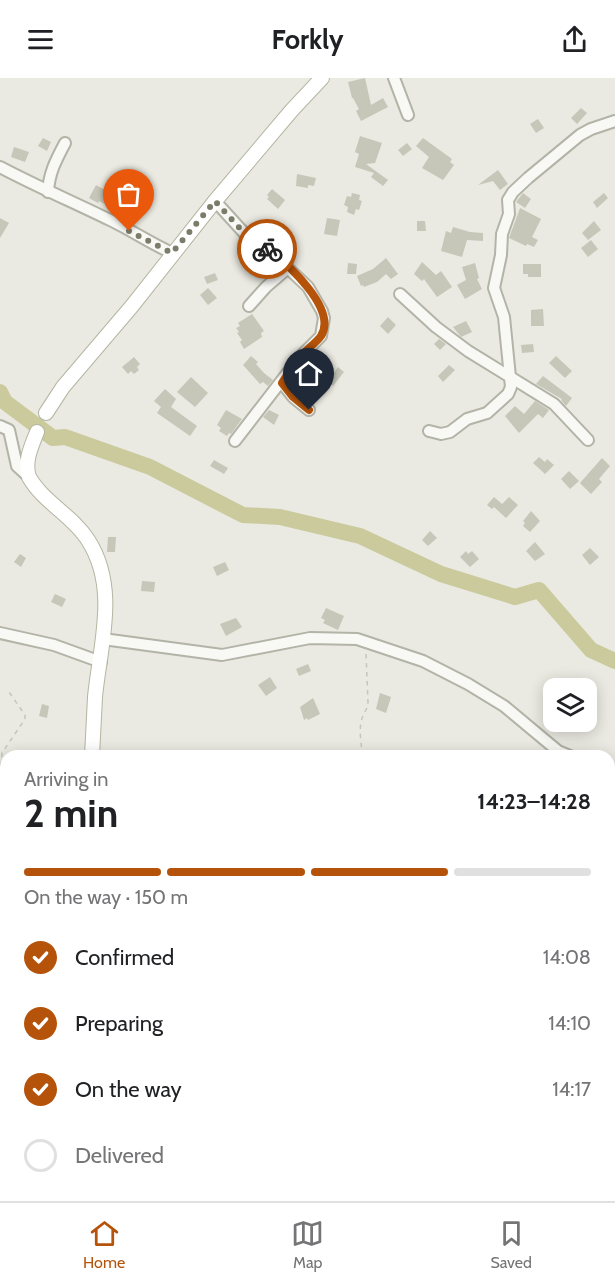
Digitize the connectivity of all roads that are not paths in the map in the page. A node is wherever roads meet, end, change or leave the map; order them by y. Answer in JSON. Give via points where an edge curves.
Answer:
{"nodes":[{"id":1,"x":322,"y":78,"type":"edge"},
{"id":2,"x":394,"y":78,"type":"edge"},
{"id":3,"x":408,"y":115,"type":"dead end"},
{"id":4,"x":615,"y":121,"type":"edge"},
{"id":5,"x":65,"y":143,"type":"dead end"},
{"id":6,"x":0,"y":167,"type":"edge"},
{"id":7,"x":48,"y":192,"type":"junction"},
{"id":8,"x":215,"y":201,"type":"junction"},
{"id":9,"x":172,"y":253,"type":"junction"},
{"id":10,"x":288,"y":268,"type":"junction"},
{"id":11,"x":400,"y":294,"type":"dead end"},
{"id":12,"x":249,"y":306,"type":"dead end"},
{"id":13,"x":512,"y":378,"type":"junction"},
{"id":14,"x":282,"y":383,"type":"junction"},
{"id":15,"x":309,"y":410,"type":"dead end"},
{"id":16,"x":46,"y":413,"type":"joint"},
{"id":17,"x":0,"y":426,"type":"edge"},
{"id":18,"x":429,"y":431,"type":"dead end"},
{"id":19,"x":37,"y":432,"type":"joint"},
{"id":20,"x":588,"y":440,"type":"dead end"},
{"id":21,"x":235,"y":441,"type":"dead end"},
{"id":22,"x":29,"y":477,"type":"junction"},
{"id":23,"x":0,"y":633,"type":"edge"},
{"id":24,"x":104,"y":639,"type":"junction"},
{"id":25,"x":101,"y":662,"type":"junction"},
{"id":26,"x":92,"y":750,"type":"edge"},
{"id":27,"x":557,"y":750,"type":"edge"}],
"edges":[{"from":1,"to":8,"type":"main road"},
{"from":2,"to":3,"type":"street"},
{"from":4,"to":13,"type":"street","via":[[580,135],[508,200],[509,214],[494,288],[504,317]]},
{"from":5,"to":7,"type":"street","via":[[48,179]]},
{"from":6,"to":7,"type":"street"},
{"from":7,"to":9,"type":"street"},
{"from":8,"to":9,"type":"main road"},
{"from":8,"to":10,"type":"street","via":[[246,235]]},
{"from":9,"to":16,"type":"main road"},
{"from":10,"to":12,"type":"street"},
{"from":10,"to":14,"type":"street","via":[[308,287],[322,311],[324,323],[321,336]]},
{"from":11,"to":13,"type":"street","via":[[436,327]]},
{"from":13,"to":18,"type":"street","via":[[508,394],[487,413],[467,419],[450,432]]},
{"from":13,"to":20,"type":"street","via":[[554,404]]},
{"from":14,"to":15,"type":"street"},
{"from":14,"to":21,"type":"street"},
{"from":16,"to":19,"type":"street"},
{"from":17,"to":22,"type":"street","via":[[9,430],[17,466]]},
{"from":19,"to":22,"type":"main road","via":[[28,459]]},
{"from":22,"to":24,"type":"main road","via":[[88,540],[105,586]]},
{"from":23,"to":25,"type":"street","via":[[54,645]]},
{"from":24,"to":25,"type":"main road"},
{"from":24,"to":27,"type":"street","via":[[222,655],[310,638],[365,641],[468,684],[504,706]]},
{"from":25,"to":26,"type":"main road"}]}
